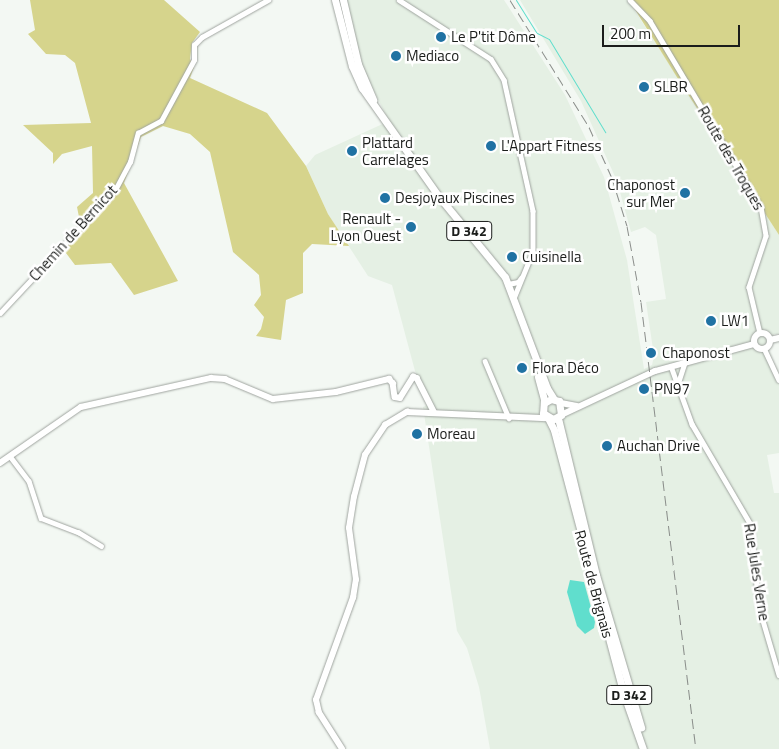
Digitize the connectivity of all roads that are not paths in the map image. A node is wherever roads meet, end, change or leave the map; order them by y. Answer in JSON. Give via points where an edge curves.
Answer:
{"nodes":[{"id":1,"x":268,"y":0,"type":"edge"},
{"id":2,"x":335,"y":0,"type":"edge"},
{"id":3,"x":343,"y":0,"type":"edge"},
{"id":4,"x":399,"y":0,"type":"edge"},
{"id":5,"x":630,"y":0,"type":"edge"},
{"id":6,"x":384,"y":121,"type":"junction"},
{"id":7,"x":522,"y":277,"type":"junction"},
{"id":8,"x":508,"y":284,"type":"junction"},
{"id":9,"x":515,"y":296,"type":"junction"},
{"id":10,"x":0,"y":313,"type":"edge"},
{"id":11,"x":760,"y":333,"type":"junction"},
{"id":12,"x":779,"y":338,"type":"edge"},
{"id":13,"x":770,"y":340,"type":"junction"},
{"id":14,"x":754,"y":344,"type":"junction"},
{"id":15,"x":764,"y":348,"type":"junction"},
{"id":16,"x":534,"y":353,"type":"junction"},
{"id":17,"x":706,"y":355,"type":"junction"},
{"id":18,"x":485,"y":361,"type":"dead end"},
{"id":19,"x":686,"y":362,"type":"junction"},
{"id":20,"x":671,"y":366,"type":"junction"},
{"id":21,"x":779,"y":380,"type":"edge"},
{"id":22,"x":628,"y":382,"type":"junction"},
{"id":23,"x":679,"y":382,"type":"junction"},
{"id":24,"x":554,"y":399,"type":"junction"},
{"id":25,"x":561,"y":403,"type":"junction"},
{"id":26,"x":543,"y":405,"type":"junction"},
{"id":27,"x":576,"y":406,"type":"junction"},
{"id":28,"x":434,"y":411,"type":"junction"},
{"id":29,"x":560,"y":416,"type":"junction"},
{"id":30,"x":509,"y":418,"type":"junction"},
{"id":31,"x":530,"y":418,"type":"junction"},
{"id":32,"x":547,"y":418,"type":"junction"},
{"id":33,"x":10,"y":456,"type":"junction"},
{"id":34,"x":0,"y":463,"type":"edge"},
{"id":35,"x":101,"y":546,"type":"dead end"},
{"id":36,"x":779,"y":675,"type":"edge"},
{"id":37,"x":342,"y":749,"type":"edge"},
{"id":38,"x":643,"y":749,"type":"edge"},
{"id":39,"x":648,"y":749,"type":"edge"}],
"edges":[{"from":1,"to":10,"type":"street","name":"Chemin de Bernicot","via":[[202,37],[194,45],[194,60],[161,121],[138,133],[130,162],[116,190]]},
{"from":2,"to":6,"type":"main road","number":"D 342","via":[[352,66],[371,105]]},
{"from":3,"to":6,"type":"main road","number":"D 342","via":[[358,64]]},
{"from":4,"to":7,"type":"street","via":[[491,58],[504,80],[533,211],[533,252]]},
{"from":5,"to":11,"type":"street","name":"Route des Troques","via":[[650,21],[761,207],[766,236],[749,288]]},
{"from":6,"to":8,"type":"main road","number":"D 342","via":[[440,198],[496,263]]},
{"from":7,"to":8,"type":"street","via":[[518,282]]},
{"from":7,"to":9,"type":"street"},
{"from":8,"to":9,"type":"main road","number":"D 342"},
{"from":9,"to":16,"type":"main road","number":"D 342"},
{"from":11,"to":13,"type":"main road","via":[[766,333]]},
{"from":11,"to":14,"type":"main road","via":[[754,337]]},
{"from":12,"to":13,"type":"main road"},
{"from":13,"to":15,"type":"main road"},
{"from":14,"to":15,"type":"main road"},
{"from":14,"to":17,"type":"main road"},
{"from":15,"to":21,"type":"street"},
{"from":16,"to":24,"type":"main road","number":"D 342"},
{"from":16,"to":26,"type":"main road","number":"D 342"},
{"from":17,"to":19,"type":"main road"},
{"from":17,"to":22,"type":"main road","via":[[662,365]]},
{"from":18,"to":30,"type":"street"},
{"from":19,"to":20,"type":"main road"},
{"from":19,"to":23,"type":"street","via":[[679,372]]},
{"from":20,"to":22,"type":"main road"},
{"from":20,"to":23,"type":"street","name":"Rue Jules Verne"},
{"from":22,"to":27,"type":"main road"},
{"from":23,"to":36,"type":"street","name":"Rue Jules Verne","via":[[692,424],[751,525],[759,607]]},
{"from":24,"to":25,"type":"main road"},
{"from":24,"to":26,"type":"main road"},
{"from":25,"to":27,"type":"main road"},
{"from":25,"to":29,"type":"main road","name":"Route de Brignais"},
{"from":26,"to":31,"type":"street"},
{"from":26,"to":32,"type":"main road","name":"Route de Brignais"},
{"from":27,"to":29,"type":"main road"},
{"from":28,"to":30,"type":"street"},
{"from":28,"to":33,"type":"street","via":[[417,378],[413,377],[400,398],[395,397],[393,383],[389,379],[336,392],[273,399],[225,379],[211,378],[81,407]]},
{"from":28,"to":37,"type":"street","via":[[408,412],[392,418],[365,455],[360,470],[350,528],[356,580],[354,598],[316,700],[319,713]]},
{"from":29,"to":32,"type":"main road"},
{"from":29,"to":39,"type":"main road","name":"Route de Brignais","number":"D 342","via":[[617,653]]},
{"from":30,"to":31,"type":"street"},
{"from":31,"to":32,"type":"street"},
{"from":32,"to":38,"type":"main road","name":"Route de Brignais","number":"D 342","via":[[554,430],[612,654]]},
{"from":33,"to":34,"type":"street"},
{"from":33,"to":35,"type":"street","via":[[28,481],[41,518],[78,532]]}]}
